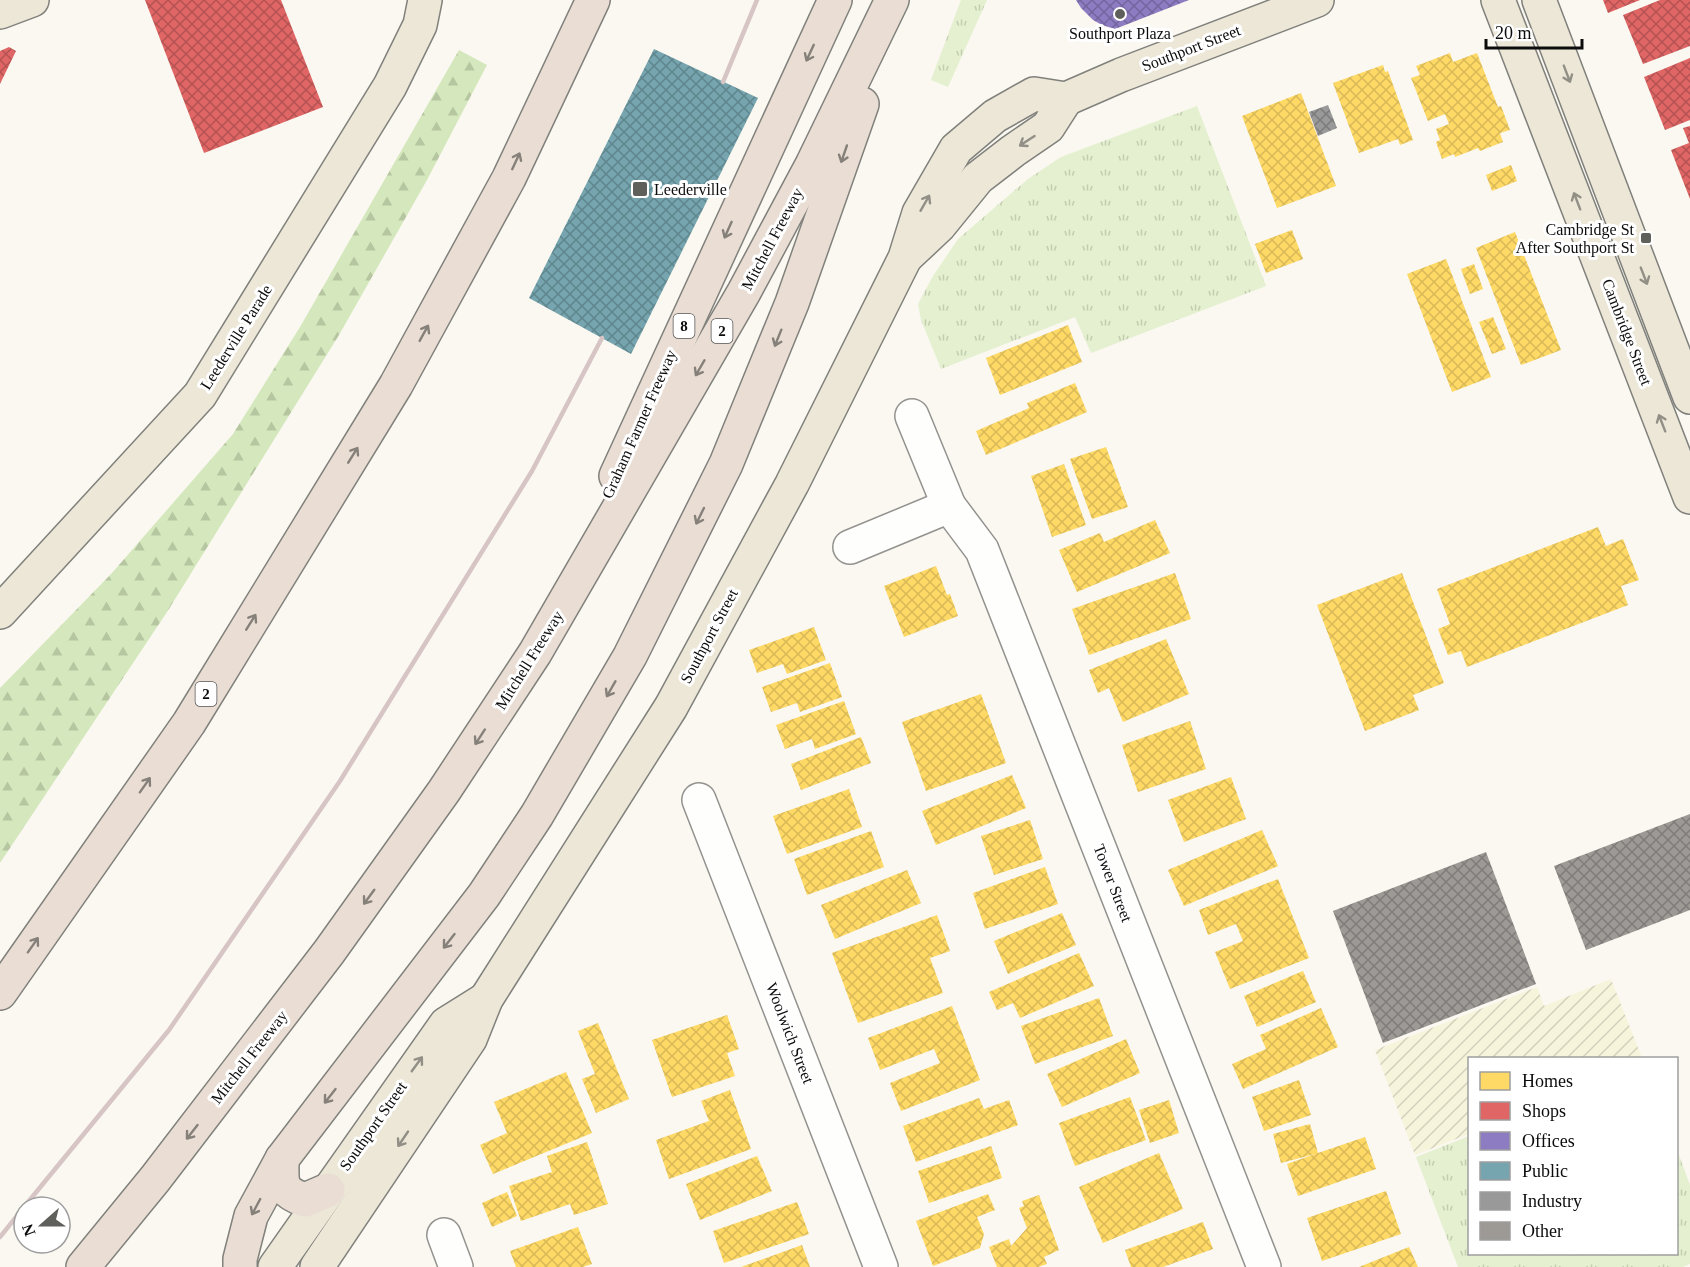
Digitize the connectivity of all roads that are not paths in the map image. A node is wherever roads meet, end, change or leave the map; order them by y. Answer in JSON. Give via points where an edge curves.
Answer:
{"nodes":[{"id":1,"x":32,"y":0,"type":"edge"},
{"id":2,"x":593,"y":0,"type":"edge"},
{"id":3,"x":835,"y":0,"type":"edge"},
{"id":4,"x":892,"y":0,"type":"edge"},
{"id":5,"x":899,"y":0,"type":"edge"},
{"id":6,"x":1317,"y":0,"type":"edge"},
{"id":7,"x":1498,"y":0,"type":"edge"},
{"id":8,"x":1539,"y":0,"type":"edge"},
{"id":9,"x":1280,"y":7,"type":"edge"},
{"id":10,"x":428,"y":8,"type":"edge"},
{"id":11,"x":0,"y":12,"type":"edge"},
{"id":12,"x":1690,"y":396,"type":"edge"},
{"id":13,"x":912,"y":417,"type":"dead end"},
{"id":14,"x":1682,"y":450,"type":"edge"},
{"id":15,"x":1690,"y":497,"type":"edge"},
{"id":16,"x":950,"y":506,"type":"junction"},
{"id":17,"x":850,"y":547,"type":"dead end"},
{"id":18,"x":0,"y":612,"type":"edge"},
{"id":19,"x":536,"y":653,"type":"junction"},
{"id":20,"x":699,"y":800,"type":"dead end"},
{"id":21,"x":0,"y":993,"type":"edge"},
{"id":22,"x":486,"y":999,"type":"junction"},
{"id":23,"x":282,"y":1159,"type":"junction"},
{"id":24,"x":328,"y":1190,"type":"junction"},
{"id":25,"x":444,"y":1235,"type":"dead end"},
{"id":26,"x":83,"y":1267,"type":"edge"},
{"id":27,"x":240,"y":1267,"type":"edge"},
{"id":28,"x":275,"y":1267,"type":"edge"},
{"id":29,"x":317,"y":1267,"type":"edge"},
{"id":30,"x":456,"y":1267,"type":"edge"},
{"id":31,"x":882,"y":1267,"type":"edge"},
{"id":32,"x":1264,"y":1267,"type":"edge"}],
"edges":[{"from":1,"to":11,"type":"main road"},
{"from":21,"to":2,"type":"highway","number":"2","one_way":true,"via":[[189,723],[396,385],[509,177]]},
{"from":3,"to":19,"type":"highway","name":"Graham Farmer Freeway","number":"8","one_way":true},
{"from":4,"to":19,"type":"highway","name":"Mitchell Freeway","number":"2","one_way":true,"via":[[812,165],[744,292]]},
{"from":5,"to":23,"type":"highway","one_way":true,"via":[[788,314],[726,464],[630,656],[537,815],[484,895]]},
{"from":6,"to":9,"type":"main road","name":"Southport Street"},
{"from":14,"to":7,"type":"main road","name":"Cambridge Street","one_way":true},
{"from":8,"to":12,"type":"main road","one_way":true},
{"from":9,"to":22,"type":"main road","name":"Southport Street","via":[[1066,99],[1034,94],[994,116],[956,149],[919,213],[905,258],[792,483],[671,707]]},
{"from":10,"to":18,"type":"main road","name":"Leederville Parade","via":[[390,86],[200,395]]},
{"from":13,"to":16,"type":"street","name":"Tower Street"},
{"from":14,"to":15,"type":"main road","name":"Cambridge Street"},
{"from":16,"to":17,"type":"street"},
{"from":16,"to":32,"type":"street","name":"Tower Street","via":[[982,550]]},
{"from":19,"to":26,"type":"highway","name":"Mitchell Freeway","number":"2","one_way":true,"via":[[330,952]]},
{"from":20,"to":31,"type":"street","name":"Woolwich Street"},
{"from":24,"to":22,"type":"main road","name":"Southport Street","one_way":true,"via":[[446,1024]]},
{"from":22,"to":29,"type":"main road","name":"Southport Street","one_way":true,"via":[[470,1040]]},
{"from":23,"to":24,"type":"highway","via":[[282,1183],[291,1195],[305,1200]]},
{"from":23,"to":27,"type":"highway","one_way":true,"via":[[251,1216]]},
{"from":24,"to":28,"type":"main road","name":"Southport Street"},
{"from":25,"to":30,"type":"street"}]}
